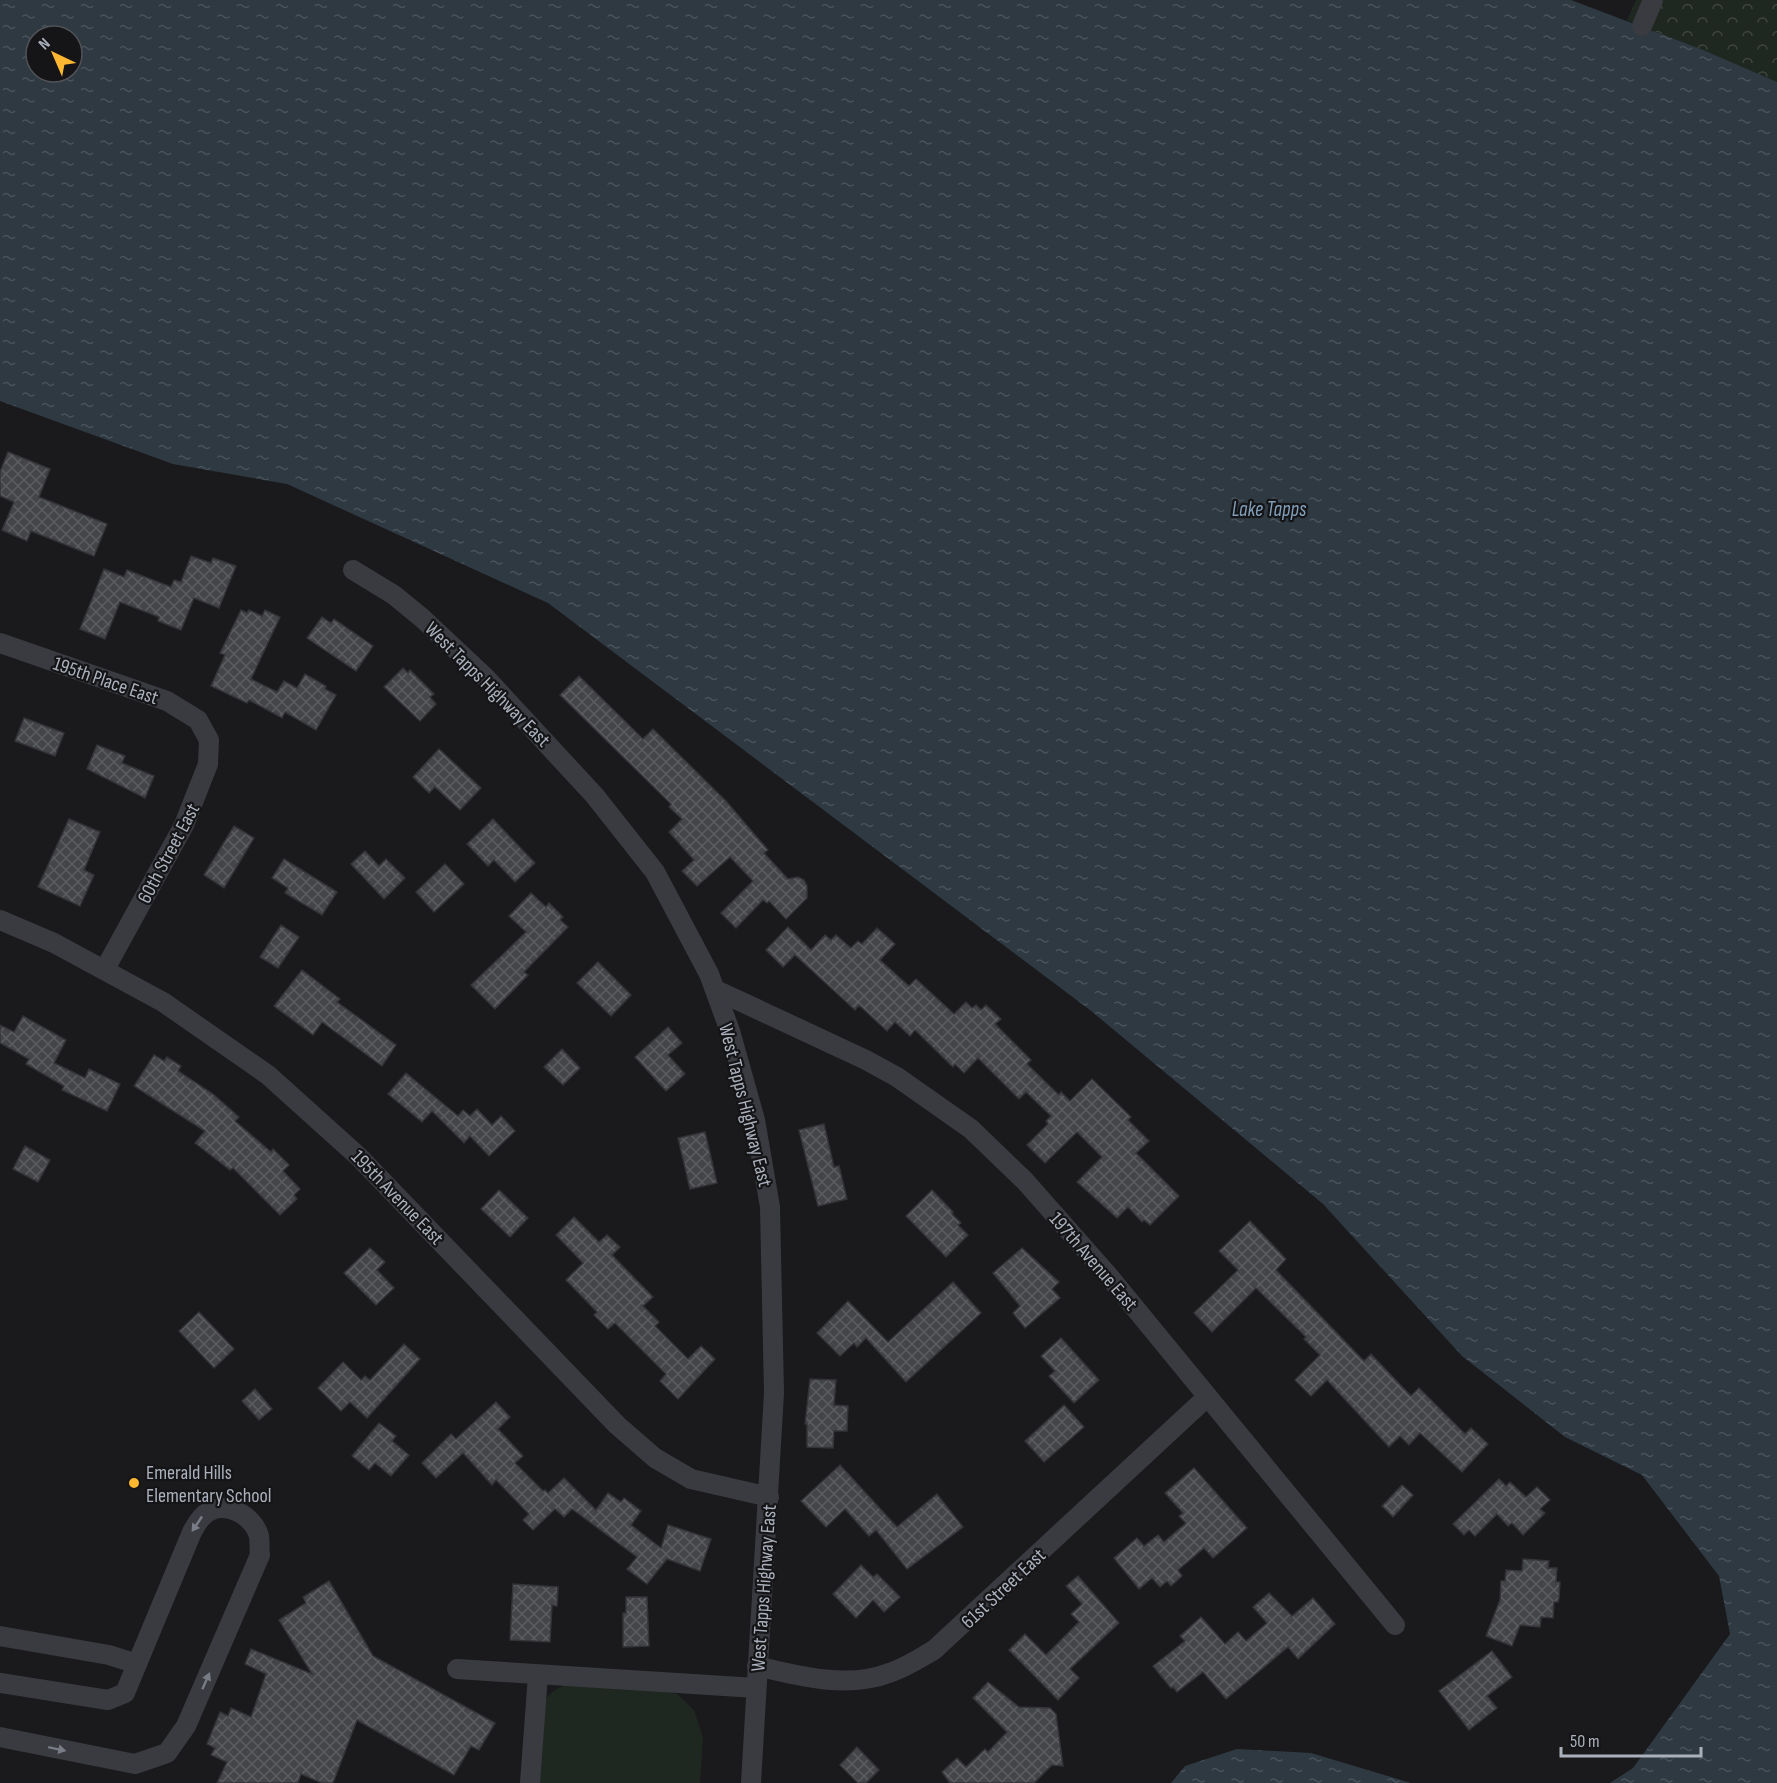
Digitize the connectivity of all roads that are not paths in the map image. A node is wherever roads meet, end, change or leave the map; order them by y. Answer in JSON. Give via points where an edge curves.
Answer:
{"nodes":[{"id":1,"x":1653,"y":0,"type":"edge"},
{"id":2,"x":1642,"y":26,"type":"dead end"},
{"id":3,"x":353,"y":570,"type":"dead end"},
{"id":4,"x":0,"y":643,"type":"edge"},
{"id":5,"x":204,"y":730,"type":"joint"},
{"id":6,"x":0,"y":920,"type":"edge"},
{"id":7,"x":105,"y":969,"type":"junction"},
{"id":8,"x":716,"y":990,"type":"junction"},
{"id":9,"x":1206,"y":1398,"type":"junction"},
{"id":10,"x":769,"y":1497,"type":"junction"},
{"id":11,"x":1395,"y":1625,"type":"dead end"},
{"id":12,"x":0,"y":1636,"type":"edge"},
{"id":13,"x":137,"y":1664,"type":"junction"},
{"id":14,"x":757,"y":1666,"type":"junction"},
{"id":15,"x":457,"y":1670,"type":"dead end"},
{"id":16,"x":538,"y":1675,"type":"junction"},
{"id":17,"x":0,"y":1683,"type":"edge"},
{"id":18,"x":756,"y":1689,"type":"junction"},
{"id":19,"x":0,"y":1737,"type":"edge"},
{"id":20,"x":530,"y":1783,"type":"edge"},
{"id":21,"x":752,"y":1783,"type":"edge"}],
"edges":[{"from":1,"to":2,"type":"street"},
{"from":3,"to":8,"type":"street","name":"West Tapps Highway East","via":[[422,618],[485,677],[595,796],[656,872]]},
{"from":4,"to":5,"type":"street","name":"195th Place East","via":[[167,701],[198,720]]},
{"from":5,"to":7,"type":"street","name":"60th Street East","via":[[208,764],[200,791]]},
{"from":6,"to":7,"type":"street","name":"195th Avenue East"},
{"from":7,"to":10,"type":"street","name":"195th Avenue East","via":[[205,1029],[268,1075],[344,1143],[617,1425],[655,1458],[691,1479]]},
{"from":8,"to":9,"type":"street","name":"197th Avenue East","via":[[866,1060],[972,1129],[1107,1274]]},
{"from":8,"to":10,"type":"street","name":"West Tapps Highway East","via":[[755,1120],[770,1207],[774,1393]]},
{"from":9,"to":11,"type":"street","name":"197th Avenue East"},
{"from":9,"to":14,"type":"street","name":"61st Street East","via":[[934,1650],[888,1674],[865,1679],[799,1676]]},
{"from":10,"to":14,"type":"street","name":"West Tapps Highway East"},
{"from":12,"to":13,"type":"street","via":[[109,1655]]},
{"from":13,"to":17,"type":"street","via":[[125,1693],[108,1700]]},
{"from":19,"to":13,"type":"street","one_way":true,"via":[[135,1764],[167,1753],[186,1726],[260,1555],[259,1536],[251,1521],[237,1510],[219,1508],[204,1515],[192,1533]]},
{"from":14,"to":18,"type":"street","name":"West Tapps Highway East"},
{"from":15,"to":16,"type":"street"},
{"from":16,"to":18,"type":"street"},
{"from":16,"to":20,"type":"street"},
{"from":18,"to":21,"type":"street","name":"West Tapps Highway East"}]}
